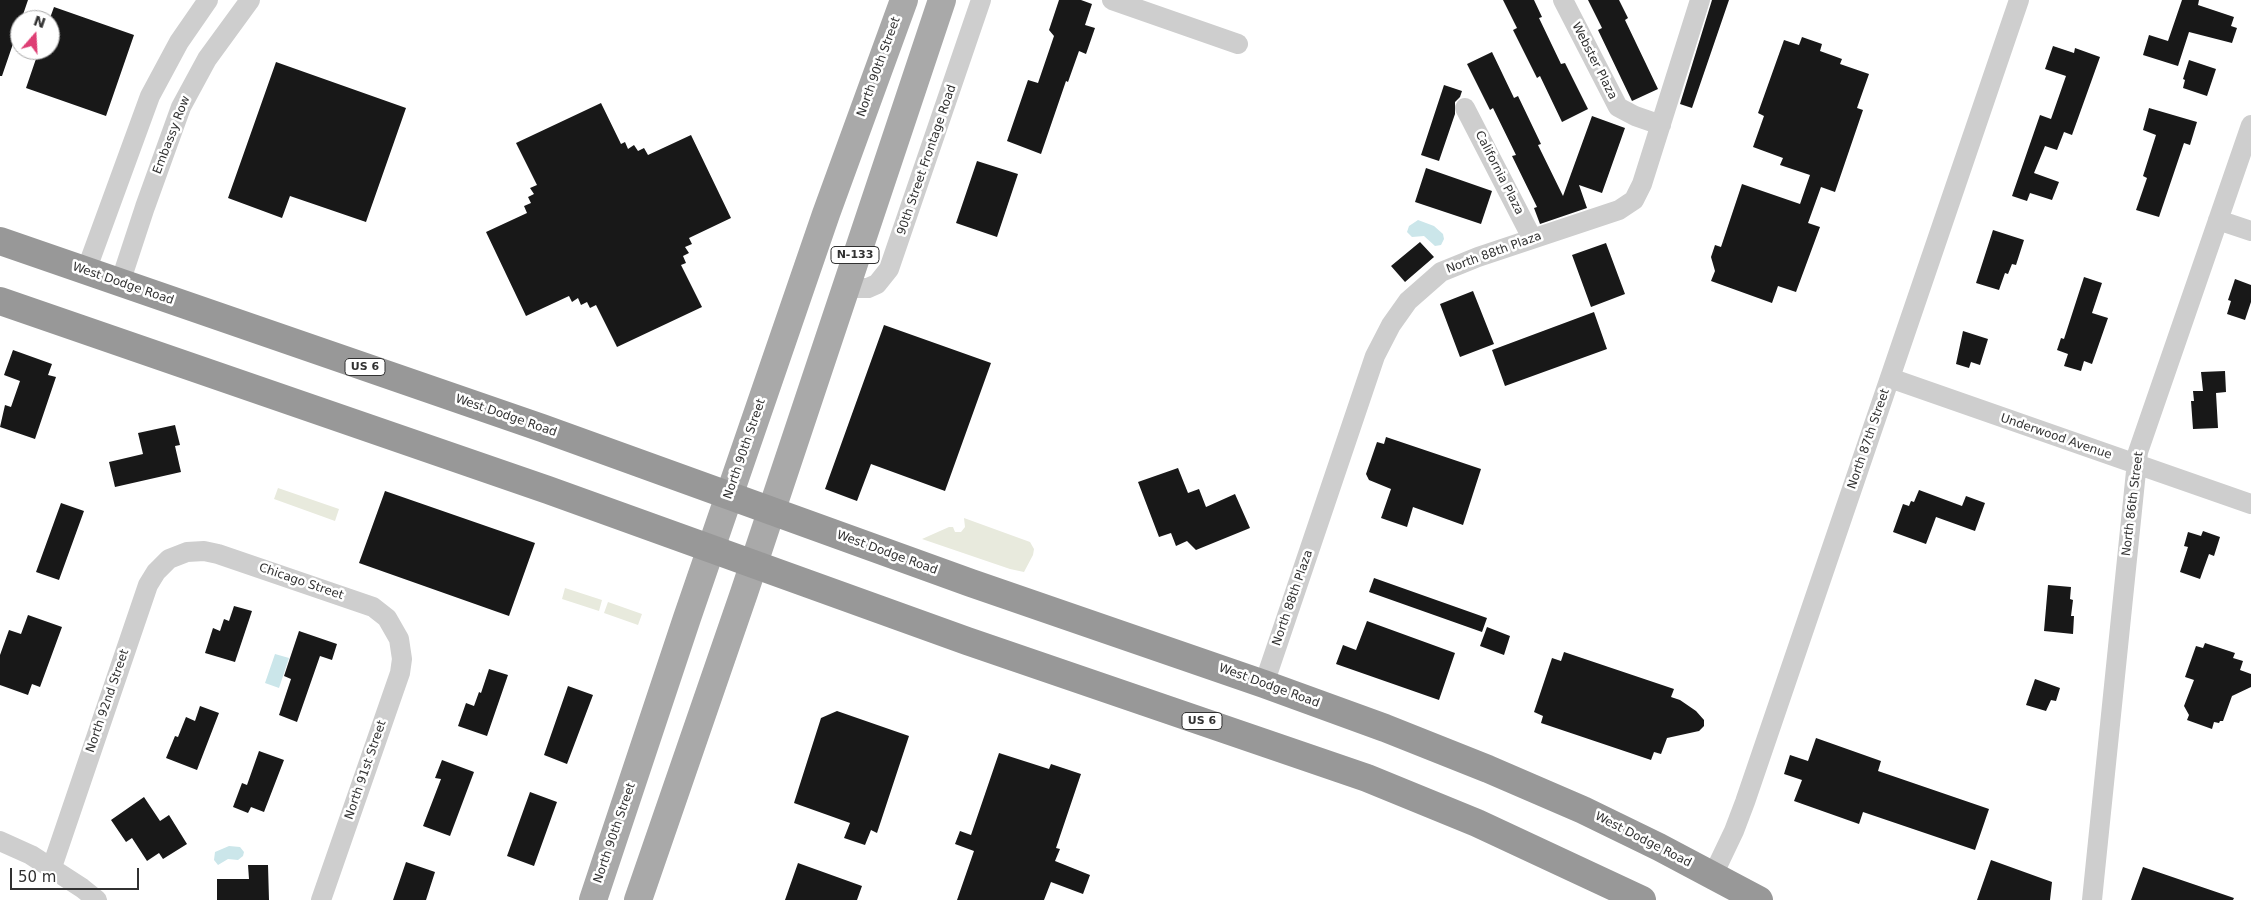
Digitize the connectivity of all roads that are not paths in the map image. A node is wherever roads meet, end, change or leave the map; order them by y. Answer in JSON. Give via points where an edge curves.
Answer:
{"nodes":[{"id":1,"x":208,"y":0,"type":"edge"},
{"id":2,"x":250,"y":0,"type":"edge"},
{"id":3,"x":904,"y":0,"type":"edge"},
{"id":4,"x":942,"y":0,"type":"edge"},
{"id":5,"x":981,"y":0,"type":"edge"},
{"id":6,"x":1112,"y":0,"type":"edge"},
{"id":7,"x":1563,"y":0,"type":"edge"},
{"id":8,"x":1700,"y":0,"type":"edge"},
{"id":9,"x":2019,"y":0,"type":"edge"},
{"id":10,"x":1238,"y":44,"type":"dead end"},
{"id":11,"x":161,"y":74,"type":"junction"},
{"id":12,"x":189,"y":91,"type":"junction"},
{"id":13,"x":1465,"y":108,"type":"dead end"},
{"id":14,"x":1661,"y":125,"type":"junction"},
{"id":15,"x":2251,"y":125,"type":"edge"},
{"id":16,"x":2218,"y":220,"type":"junction"},
{"id":17,"x":2251,"y":231,"type":"edge"},
{"id":18,"x":1532,"y":238,"type":"junction"},
{"id":19,"x":0,"y":241,"type":"edge"},
{"id":20,"x":86,"y":271,"type":"junction"},
{"id":21,"x":120,"y":283,"type":"junction"},
{"id":22,"x":844,"y":288,"type":"junction"},
{"id":23,"x":0,"y":301,"type":"edge"},
{"id":24,"x":1890,"y":378,"type":"junction"},
{"id":25,"x":2136,"y":464,"type":"junction"},
{"id":26,"x":729,"y":495,"type":"junction"},
{"id":27,"x":2251,"y":504,"type":"edge"},
{"id":28,"x":771,"y":510,"type":"junction"},
{"id":29,"x":711,"y":547,"type":"junction"},
{"id":30,"x":187,"y":552,"type":"joint"},
{"id":31,"x":754,"y":563,"type":"junction"},
{"id":32,"x":399,"y":639,"type":"joint"},
{"id":33,"x":1264,"y":684,"type":"junction"},
{"id":34,"x":0,"y":841,"type":"edge"},
{"id":35,"x":52,"y":867,"type":"junction"},
{"id":36,"x":1713,"y":875,"type":"junction"},
{"id":37,"x":97,"y":900,"type":"edge"},
{"id":38,"x":321,"y":900,"type":"edge"},
{"id":39,"x":593,"y":900,"type":"edge"},
{"id":40,"x":638,"y":900,"type":"edge"},
{"id":41,"x":1642,"y":900,"type":"edge"},
{"id":42,"x":1759,"y":900,"type":"edge"},
{"id":43,"x":2092,"y":900,"type":"edge"}],
"edges":[{"from":1,"to":11,"type":"street"},
{"from":2,"to":12,"type":"street","name":"Embassy Row","via":[[216,45]]},
{"from":3,"to":26,"type":"main road","name":"North 90th Street","number":"N-133"},
{"from":4,"to":22,"type":"main road","number":"N-133"},
{"from":5,"to":22,"type":"street","name":"90th Street Frontage Road","via":[[889,269],[877,284],[868,288]]},
{"from":6,"to":10,"type":"street"},
{"from":7,"to":14,"type":"street","name":"Webster Plaza","via":[[1618,107]]},
{"from":8,"to":14,"type":"street","name":"North 88th Plaza"},
{"from":9,"to":24,"type":"street","name":"North 87th Street"},
{"from":11,"to":12,"type":"street"},
{"from":11,"to":20,"type":"street","via":[[135,134]]},
{"from":12,"to":21,"type":"street","name":"Embassy Row","via":[[168,141]]},
{"from":13,"to":18,"type":"street","name":"California Plaza"},
{"from":14,"to":18,"type":"street","name":"North 88th Plaza","via":[[1640,190],[1629,205]]},
{"from":15,"to":16,"type":"street","name":"North 86th Street"},
{"from":16,"to":17,"type":"street"},
{"from":16,"to":25,"type":"street","name":"North 86th Street"},
{"from":18,"to":33,"type":"street","name":"North 88th Plaza","via":[[1442,272],[1408,301],[1391,325],[1375,356]]},
{"from":19,"to":20,"type":"highway","name":"West Dodge Road","number":"US 6"},
{"from":20,"to":21,"type":"highway","name":"West Dodge Road","number":"US 6"},
{"from":21,"to":26,"type":"highway","name":"West Dodge Road","number":"US 6"},
{"from":22,"to":28,"type":"main road","number":"N-133"},
{"from":23,"to":29,"type":"highway","number":"US 6"},
{"from":24,"to":25,"type":"street","name":"Underwood Avenue"},
{"from":24,"to":36,"type":"street","name":"North 87th Street","via":[[1746,802]]},
{"from":25,"to":27,"type":"street","name":"Underwood Avenue"},
{"from":25,"to":43,"type":"street","name":"North 86th Street"},
{"from":26,"to":28,"type":"highway","name":"West Dodge Road","number":"US 6"},
{"from":26,"to":29,"type":"main road","name":"North 90th Street","number":"N-133"},
{"from":28,"to":31,"type":"main road","number":"N-133"},
{"from":28,"to":33,"type":"highway","name":"West Dodge Road","number":"US 6"},
{"from":29,"to":31,"type":"highway","number":"US 6"},
{"from":29,"to":39,"type":"main road","name":"North 90th Street"},
{"from":30,"to":32,"type":"street","name":"Chicago Street","via":[[197,550],[218,554],[373,607],[387,618]]},
{"from":30,"to":35,"type":"street","name":"North 92nd Street","via":[[163,564],[148,585]]},
{"from":31,"to":40,"type":"main road"},
{"from":31,"to":41,"type":"highway","number":"US 6","via":[[1367,778],[1493,830]]},
{"from":32,"to":38,"type":"street","name":"North 91st Street","via":[[400,673]]},
{"from":33,"to":36,"type":"highway","name":"West Dodge Road","number":"US 6","via":[[1385,728],[1536,789]]},
{"from":34,"to":35,"type":"street"},
{"from":35,"to":37,"type":"street"},
{"from":36,"to":42,"type":"highway","name":"West Dodge Road","number":"US 6"}]}
